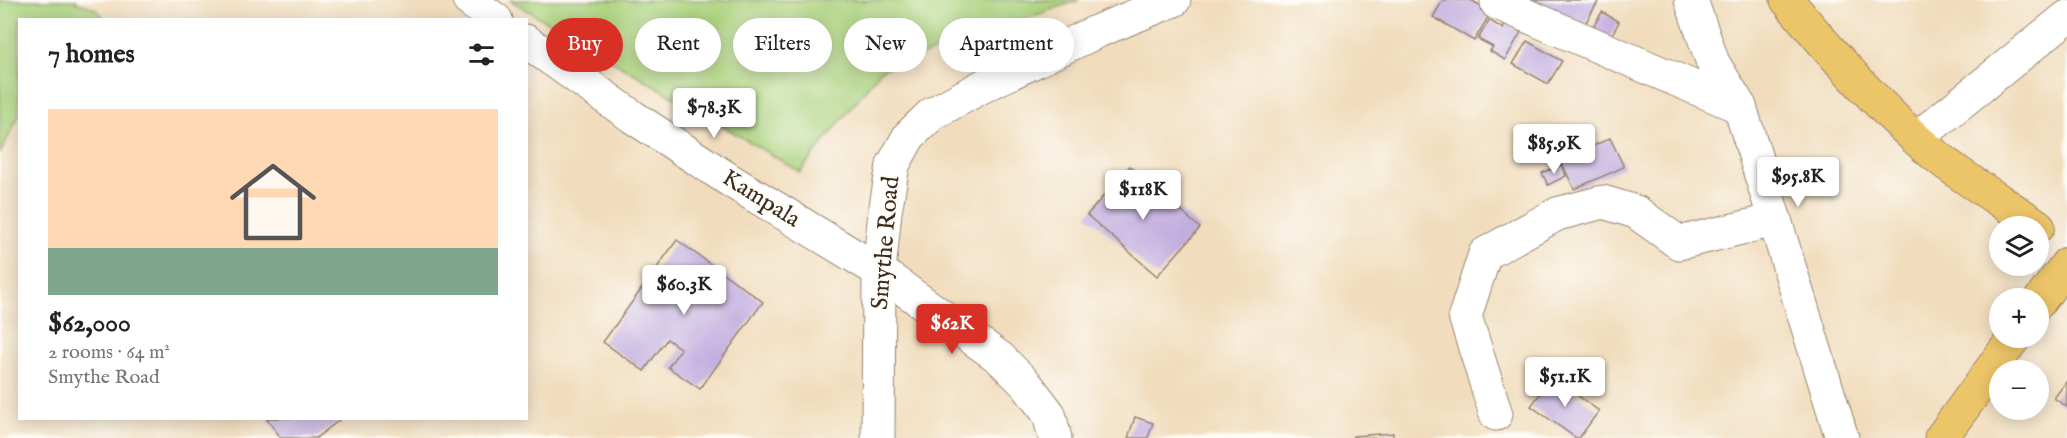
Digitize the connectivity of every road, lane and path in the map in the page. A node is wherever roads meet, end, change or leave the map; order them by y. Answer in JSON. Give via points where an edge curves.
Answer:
{"nodes":[{"id":1,"x":469,"y":0,"type":"edge"},
{"id":2,"x":1174,"y":0,"type":"edge"},
{"id":3,"x":1498,"y":0,"type":"edge"},
{"id":4,"x":1691,"y":0,"type":"edge"},
{"id":5,"x":1787,"y":0,"type":"edge"},
{"id":6,"x":2067,"y":17,"type":"edge"},
{"id":7,"x":493,"y":18,"type":"edge"},
{"id":8,"x":528,"y":42,"type":"edge"},
{"id":9,"x":1740,"y":107,"type":"junction"},
{"id":10,"x":1916,"y":139,"type":"junction"},
{"id":11,"x":2022,"y":216,"type":"edge"},
{"id":12,"x":1775,"y":220,"type":"junction"},
{"id":13,"x":2049,"y":234,"type":"edge"},
{"id":14,"x":2067,"y":246,"type":"edge"},
{"id":15,"x":2067,"y":264,"type":"edge"},
{"id":16,"x":879,"y":271,"type":"junction"},
{"id":17,"x":2049,"y":288,"type":"edge"},
{"id":18,"x":2007,"y":348,"type":"edge"},
{"id":19,"x":1496,"y":414,"type":"dead end"},
{"id":20,"x":1045,"y":430,"type":"edge"},
{"id":21,"x":878,"y":438,"type":"edge"},
{"id":22,"x":1842,"y":438,"type":"edge"},
{"id":23,"x":1941,"y":438,"type":"edge"}],
"edges":[{"from":1,"to":7,"type":"street"},
{"from":2,"to":16,"type":"street","name":"Smythe Road","via":[[1098,30],[932,114],[909,136],[893,165]]},
{"from":3,"to":9,"type":"street","via":[[1497,3]]},
{"from":4,"to":9,"type":"street","via":[[1713,63]]},
{"from":5,"to":10,"type":"highway","via":[[1832,54]]},
{"from":6,"to":10,"type":"street"},
{"from":8,"to":16,"type":"street","name":"Kampala","via":[[731,181]]},
{"from":9,"to":12,"type":"street"},
{"from":10,"to":11,"type":"highway"},
{"from":12,"to":19,"type":"street","via":[[1679,243],[1636,212],[1604,202],[1557,214],[1485,254],[1465,316]]},
{"from":12,"to":22,"type":"street"},
{"from":13,"to":14,"type":"highway"},
{"from":15,"to":17,"type":"highway"},
{"from":16,"to":20,"type":"street","name":"Kampala","via":[[1000,358],[1026,384]]},
{"from":16,"to":21,"type":"street","name":"Smythe Road"},
{"from":18,"to":23,"type":"highway"}]}
